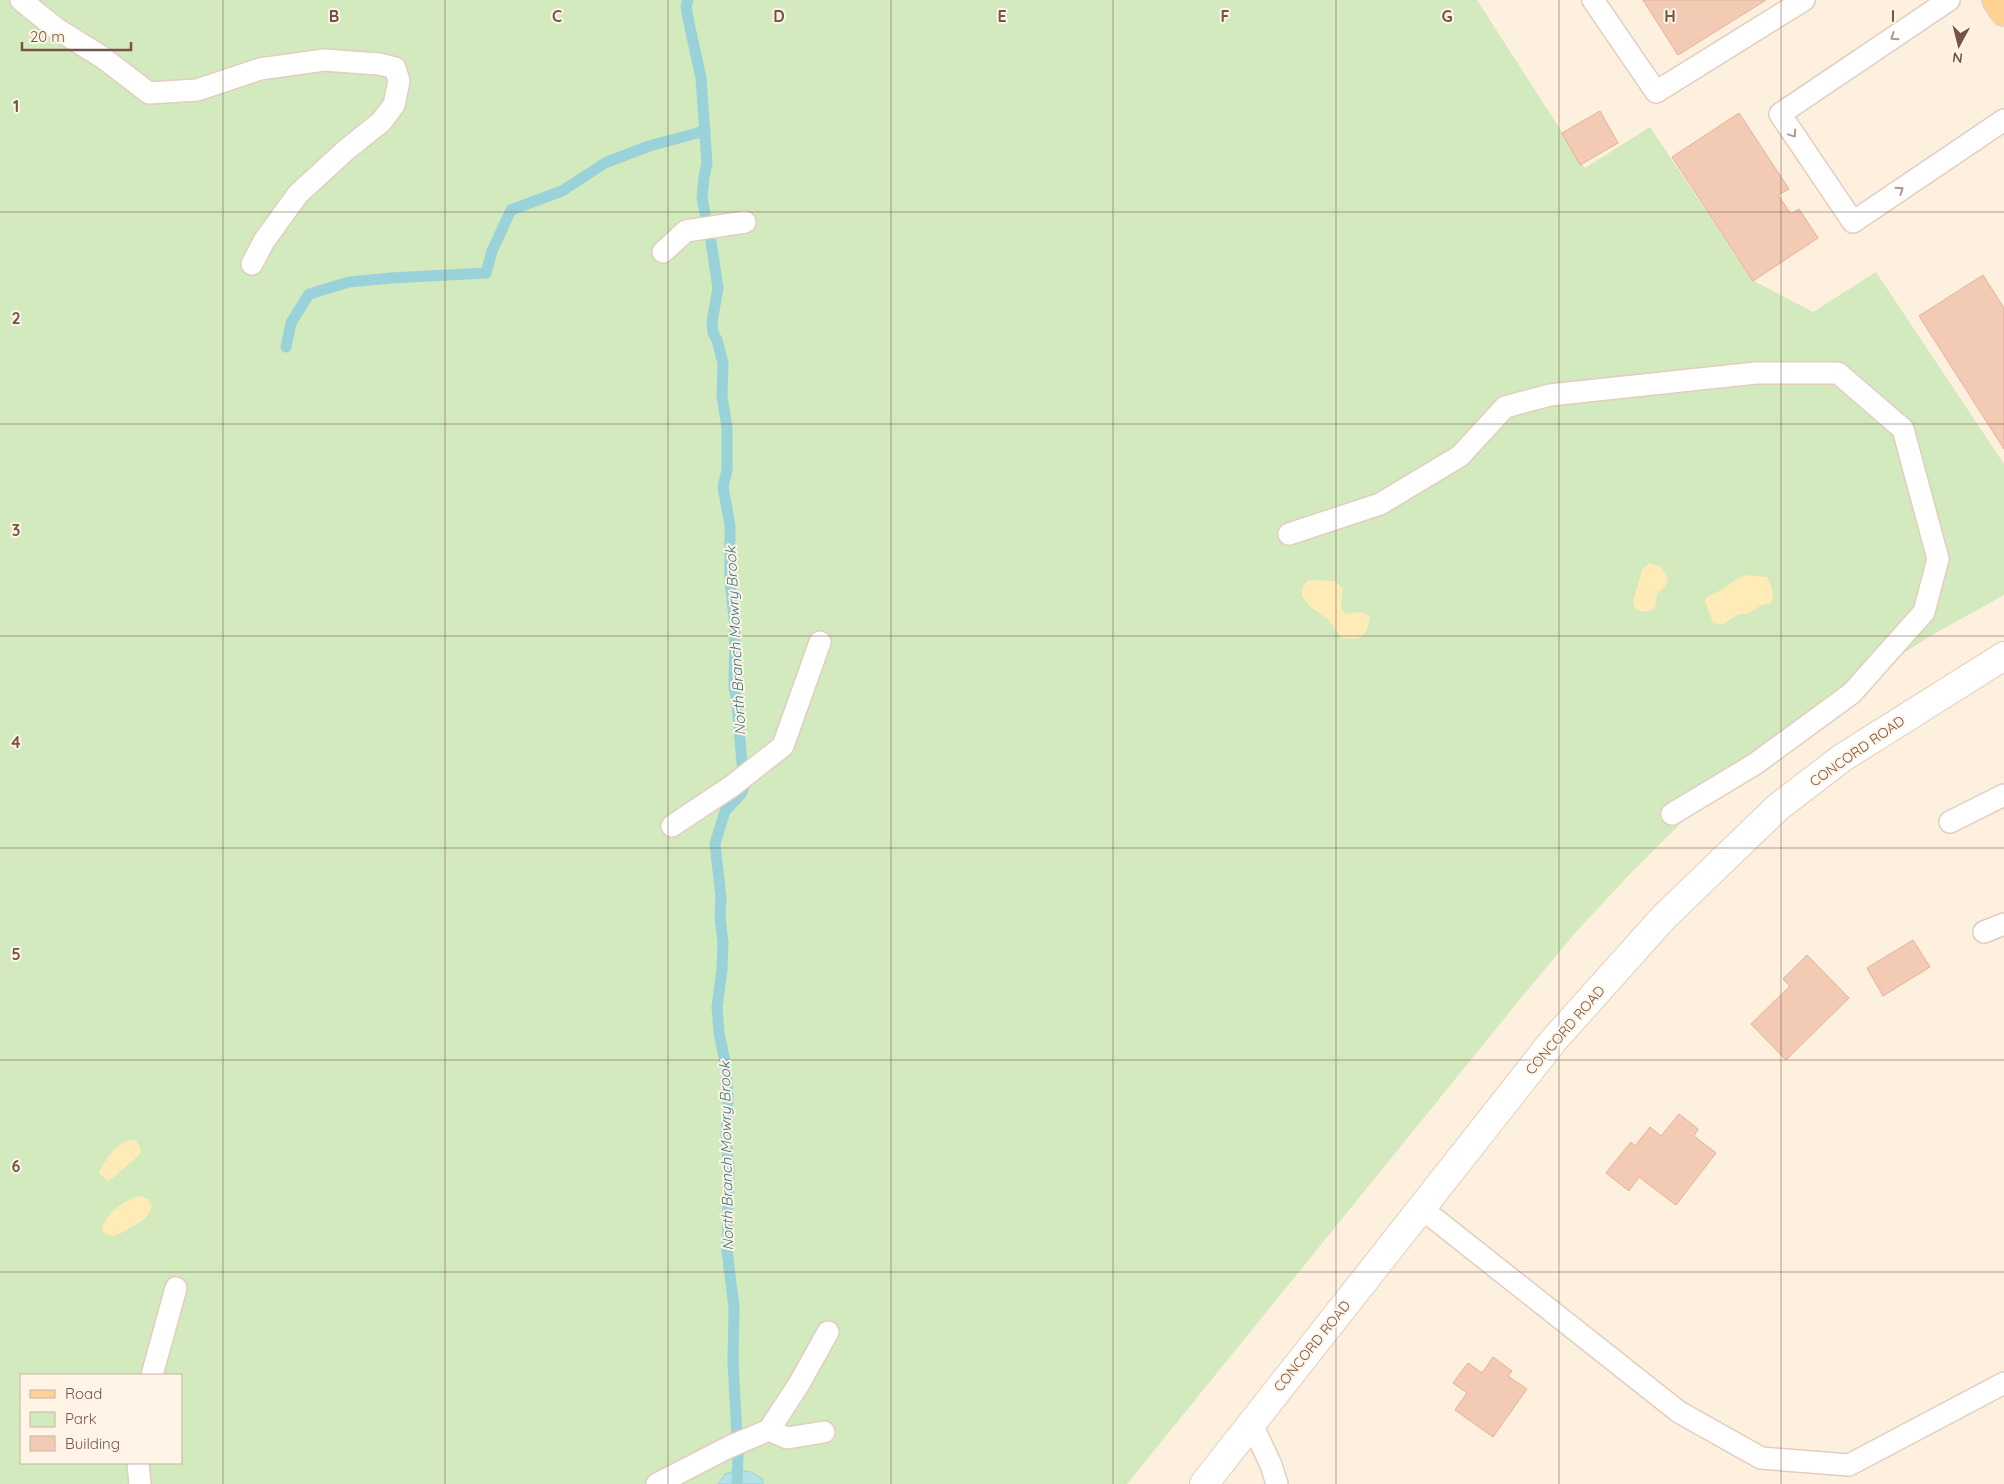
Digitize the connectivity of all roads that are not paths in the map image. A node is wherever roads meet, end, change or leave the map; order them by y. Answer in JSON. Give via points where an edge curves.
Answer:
{"nodes":[{"id":1,"x":21,"y":0,"type":"edge"},
{"id":2,"x":1592,"y":0,"type":"edge"},
{"id":3,"x":1804,"y":0,"type":"edge"},
{"id":4,"x":1949,"y":0,"type":"edge"},
{"id":5,"x":1996,"y":0,"type":"edge"},
{"id":6,"x":2004,"y":12,"type":"edge"},
{"id":7,"x":2004,"y":120,"type":"edge"},
{"id":8,"x":745,"y":222,"type":"dead end"},
{"id":9,"x":663,"y":252,"type":"dead end"},
{"id":10,"x":252,"y":264,"type":"dead end"},
{"id":11,"x":1289,"y":534,"type":"dead end"},
{"id":12,"x":820,"y":642,"type":"dead end"},
{"id":13,"x":2004,"y":656,"type":"edge"},
{"id":14,"x":2004,"y":795,"type":"edge"},
{"id":15,"x":1672,"y":814,"type":"dead end"},
{"id":16,"x":1950,"y":822,"type":"dead end"},
{"id":17,"x":672,"y":826,"type":"dead end"},
{"id":18,"x":2004,"y":924,"type":"edge"},
{"id":19,"x":1984,"y":932,"type":"dead end"},
{"id":20,"x":1421,"y":1208,"type":"junction"},
{"id":21,"x":176,"y":1288,"type":"dead end"},
{"id":22,"x":828,"y":1332,"type":"dead end"},
{"id":23,"x":152,"y":1374,"type":"edge"},
{"id":24,"x":2004,"y":1383,"type":"edge"},
{"id":25,"x":1251,"y":1422,"type":"junction"},
{"id":26,"x":765,"y":1431,"type":"junction"},
{"id":27,"x":824,"y":1432,"type":"dead end"},
{"id":28,"x":138,"y":1464,"type":"edge"},
{"id":29,"x":140,"y":1484,"type":"edge"},
{"id":30,"x":657,"y":1484,"type":"edge"},
{"id":31,"x":1204,"y":1484,"type":"edge"},
{"id":32,"x":1276,"y":1484,"type":"edge"}],
"edges":[{"from":1,"to":10,"type":"lane","via":[[149,93],[197,90],[260,69],[324,60],[395,68],[398,81],[394,105],[381,122],[298,194],[264,241]]},
{"from":2,"to":3,"type":"lane","via":[[1656,92]]},
{"from":4,"to":7,"type":"lane","one_way":true,"via":[[1780,114],[1853,222]]},
{"from":5,"to":6,"type":"main road"},
{"from":8,"to":9,"type":"lane","via":[[686,231]]},
{"from":11,"to":15,"type":"lane","via":[[1380,504],[1460,456],[1505,407],[1550,395],[1746,374],[1838,373],[1903,429],[1938,559],[1924,612],[1852,693],[1755,764]]},
{"from":12,"to":17,"type":"lane","via":[[783,746],[732,786]]},
{"from":13,"to":20,"type":"street","name":"CONCORD ROAD","via":[[1842,758],[1777,808],[1713,867],[1664,916],[1553,1041]]},
{"from":14,"to":16,"type":"lane"},
{"from":18,"to":19,"type":"lane"},
{"from":20,"to":24,"type":"lane","via":[[1679,1412],[1761,1458],[1849,1465]]},
{"from":20,"to":25,"type":"street","name":"CONCORD ROAD"},
{"from":21,"to":23,"type":"lane"},
{"from":22,"to":26,"type":"lane","via":[[799,1384]]},
{"from":25,"to":31,"type":"street","name":"CONCORD ROAD"},
{"from":25,"to":32,"type":"lane"},
{"from":26,"to":27,"type":"lane","via":[[787,1438]]},
{"from":26,"to":30,"type":"lane"},
{"from":28,"to":29,"type":"lane"}]}
